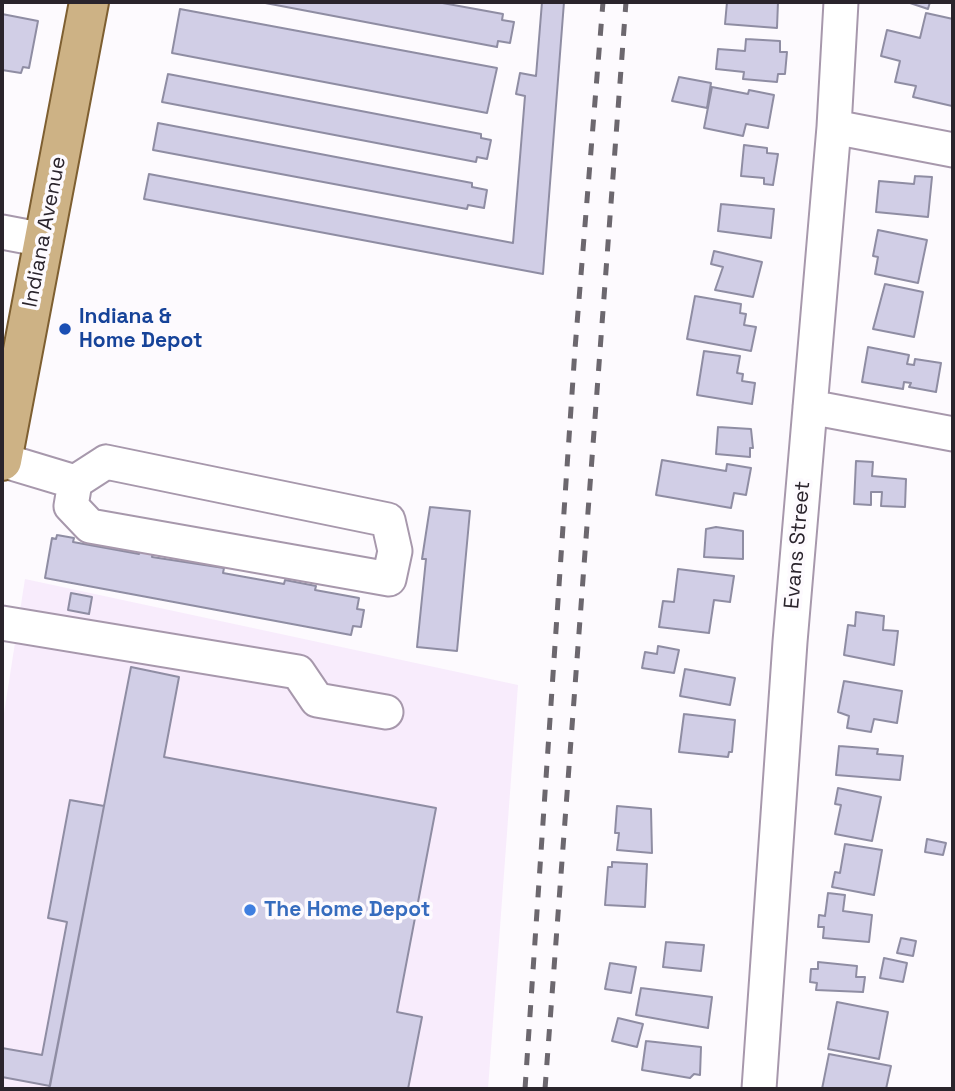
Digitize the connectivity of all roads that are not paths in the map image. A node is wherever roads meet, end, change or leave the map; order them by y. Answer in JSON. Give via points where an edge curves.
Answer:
{"nodes":[{"id":1,"x":85,"y":2,"type":"edge"},
{"id":2,"x":841,"y":2,"type":"edge"},
{"id":3,"x":834,"y":127,"type":"junction"},
{"id":4,"x":953,"y":150,"type":"edge"},
{"id":5,"x":2,"y":232,"type":"edge"},
{"id":6,"x":44,"y":240,"type":"junction"},
{"id":7,"x":810,"y":407,"type":"junction"},
{"id":8,"x":6,"y":412,"type":"edge"},
{"id":9,"x":953,"y":435,"type":"edge"},
{"id":10,"x":2,"y":461,"type":"edge"},
{"id":11,"x":75,"y":481,"type":"junction"},
{"id":12,"x":2,"y":623,"type":"edge"},
{"id":13,"x":386,"y":712,"type":"dead end"},
{"id":14,"x":759,"y":1089,"type":"edge"}],
"edges":[{"from":1,"to":6,"type":"main road","name":"Indiana Avenue"},
{"from":2,"to":3,"type":"street","name":"Evans Street"},
{"from":3,"to":4,"type":"street"},
{"from":3,"to":7,"type":"street","name":"Evans Street"},
{"from":5,"to":6,"type":"street"},
{"from":6,"to":8,"type":"main road","name":"Indiana Avenue","via":[[44,302]]},
{"from":7,"to":9,"type":"street"},
{"from":7,"to":14,"type":"street","name":"Evans Street"},
{"from":8,"to":10,"type":"main road","name":"Indiana Avenue"},
{"from":10,"to":11,"type":"street"},
{"from":11,"to":11,"type":"street","via":[[71,506],[90,526],[389,579],[395,551],[388,520],[106,462]]},
{"from":12,"to":13,"type":"street","via":[[298,672],[317,700]]}]}
